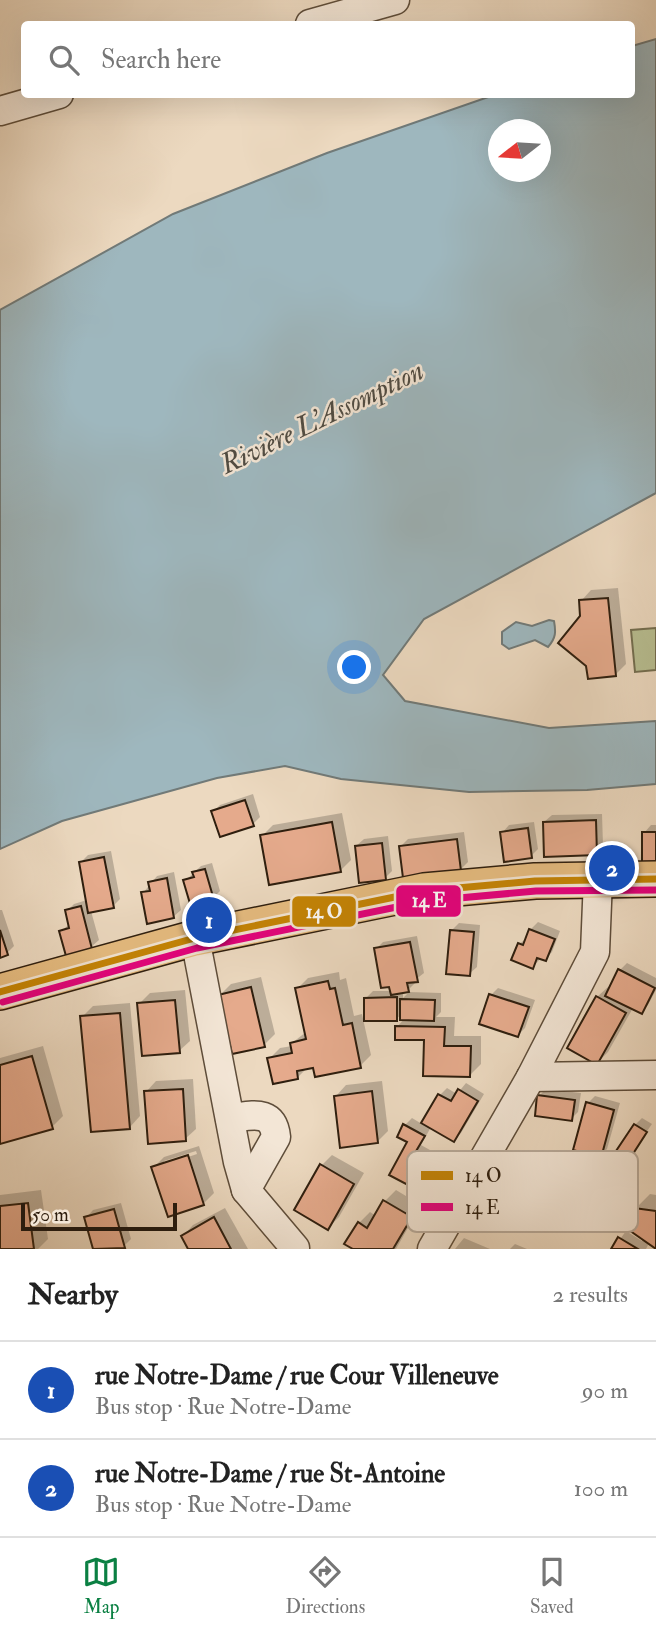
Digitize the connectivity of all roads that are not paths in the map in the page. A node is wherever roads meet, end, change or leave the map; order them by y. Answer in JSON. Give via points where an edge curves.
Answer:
{"nodes":[{"id":1,"x":395,"y":0,"type":"edge"},
{"id":2,"x":321,"y":21,"type":"edge"},
{"id":3,"x":45,"y":98,"type":"edge"},
{"id":4,"x":0,"y":111,"type":"edge"},
{"id":5,"x":598,"y":879,"type":"junction"},
{"id":6,"x":656,"y":879,"type":"edge"},
{"id":7,"x":195,"y":938,"type":"junction"},
{"id":8,"x":0,"y":992,"type":"edge"},
{"id":9,"x":656,"y":1075,"type":"edge"},
{"id":10,"x":531,"y":1077,"type":"junction"},
{"id":11,"x":230,"y":1118,"type":"junction"},
{"id":12,"x":488,"y":1151,"type":"edge"},
{"id":13,"x":246,"y":1190,"type":"junction"},
{"id":14,"x":442,"y":1232,"type":"edge"},
{"id":15,"x":295,"y":1248,"type":"edge"},
{"id":16,"x":432,"y":1249,"type":"edge"}],
"edges":[{"from":1,"to":2,"type":"street"},
{"from":3,"to":4,"type":"street"},
{"from":5,"to":6,"type":"main road"},
{"from":5,"to":7,"type":"main road","via":[[424,891]]},
{"from":5,"to":10,"type":"street","via":[[595,951]]},
{"from":7,"to":8,"type":"main road"},
{"from":7,"to":11,"type":"street"},
{"from":9,"to":10,"type":"street"},
{"from":10,"to":12,"type":"street"},
{"from":11,"to":13,"type":"street"},
{"from":11,"to":13,"type":"street","via":[[260,1115],[275,1127],[276,1137]]},
{"from":13,"to":15,"type":"street"},
{"from":14,"to":16,"type":"street"}]}
